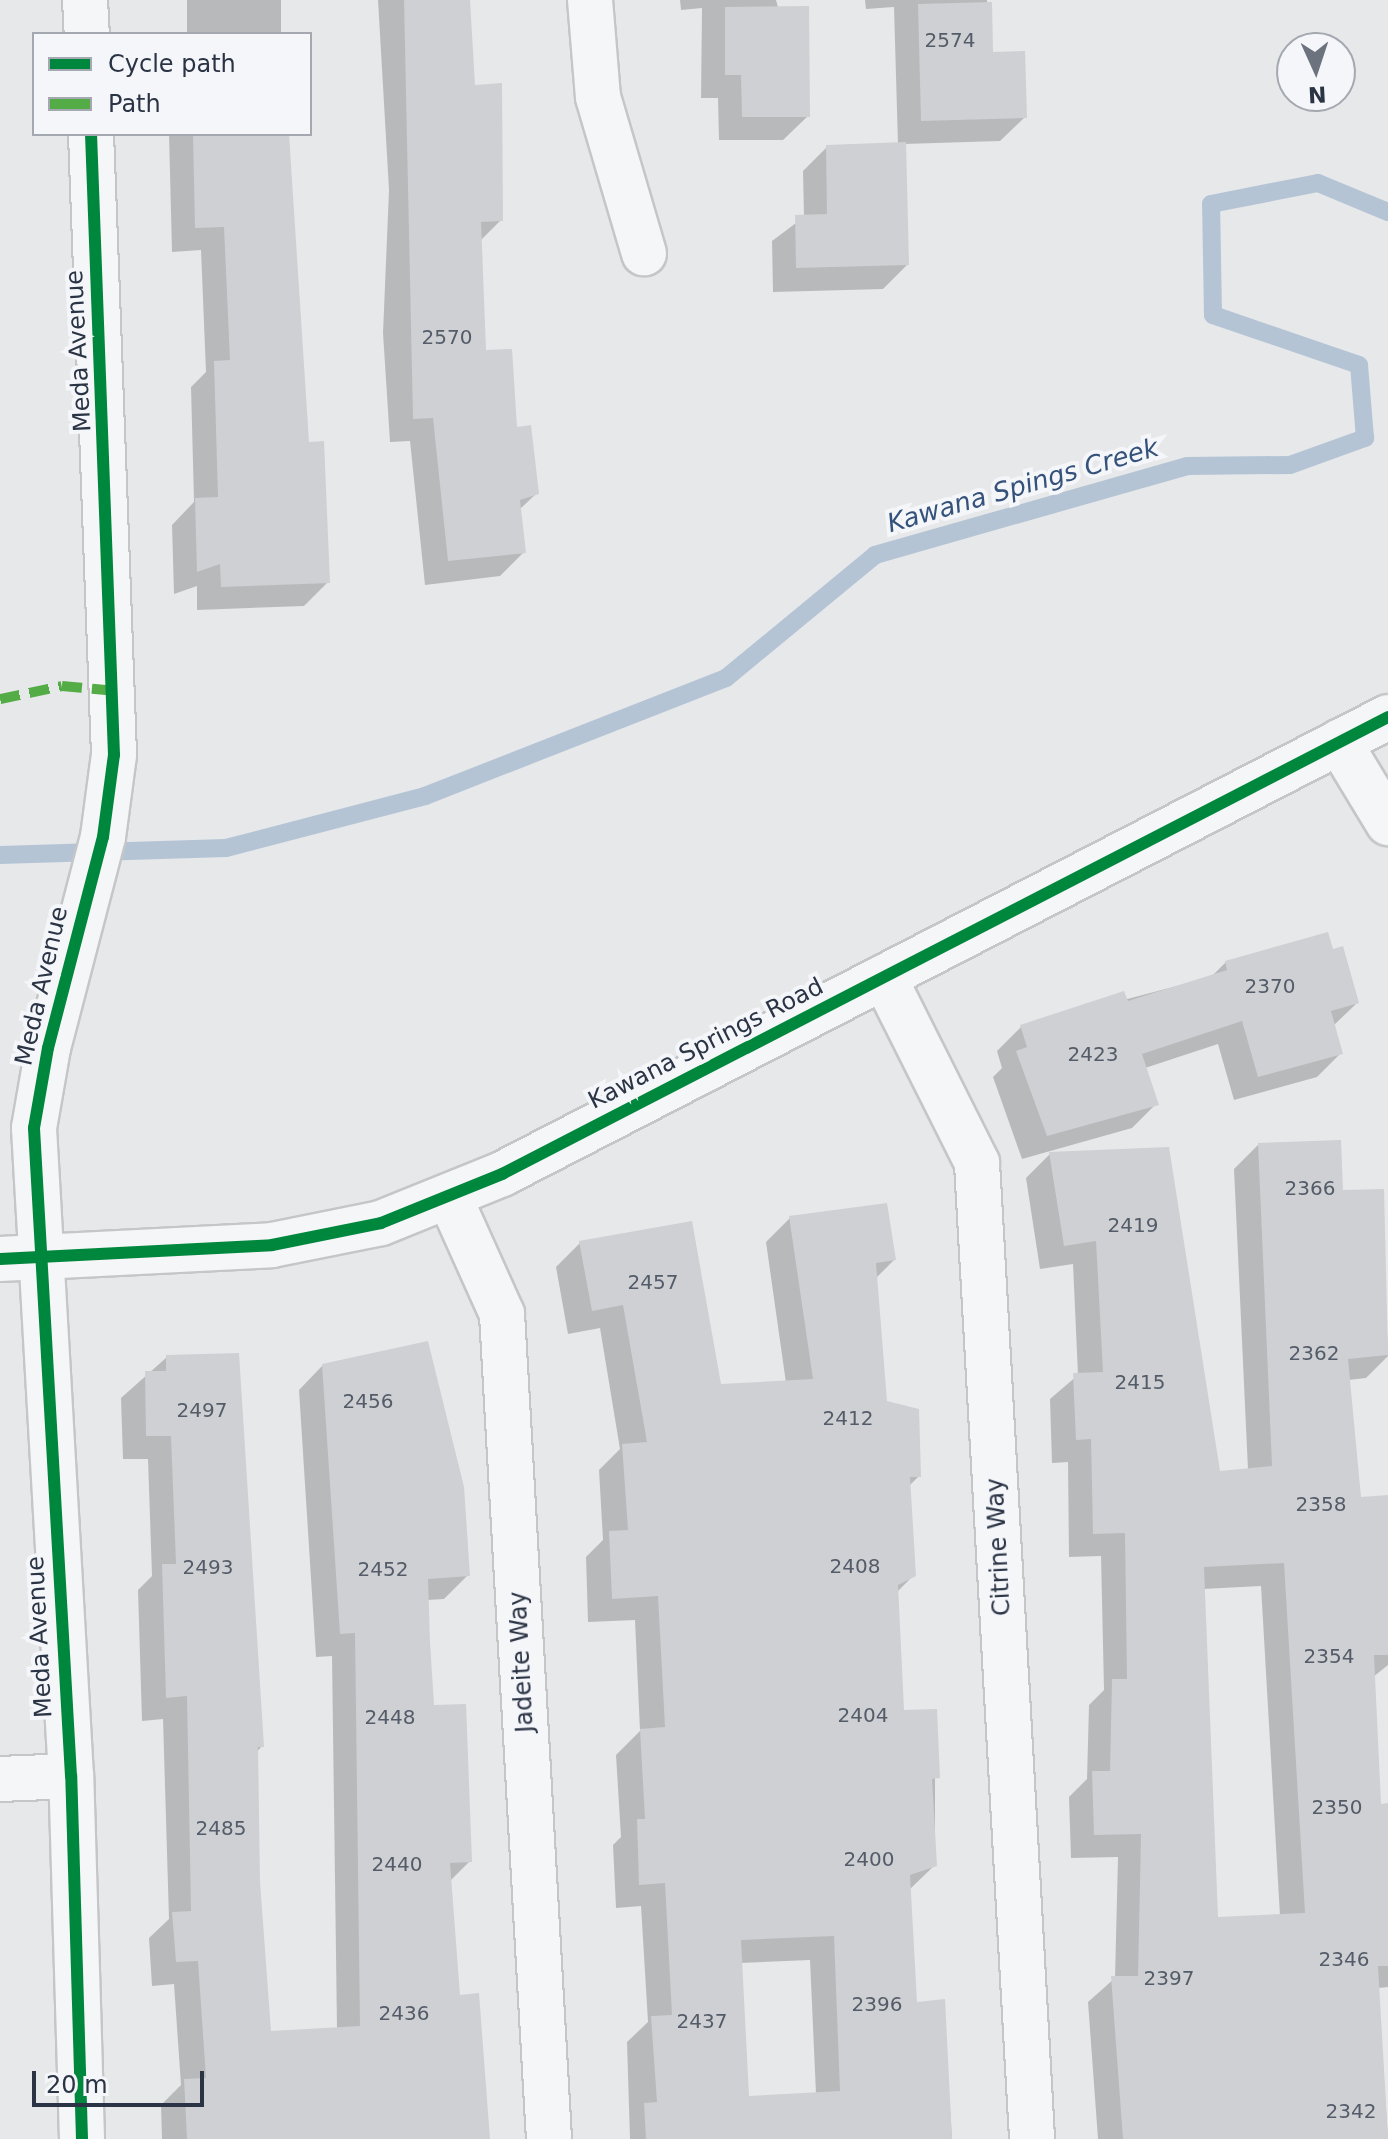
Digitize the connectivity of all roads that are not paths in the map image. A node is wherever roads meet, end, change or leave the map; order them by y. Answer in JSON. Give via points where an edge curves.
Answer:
{"nodes":[{"id":1,"x":85,"y":0,"type":"edge"},
{"id":2,"x":590,"y":0,"type":"edge"},
{"id":3,"x":87,"y":32,"type":"edge"},
{"id":4,"x":91,"y":136,"type":"edge"},
{"id":5,"x":644,"y":253,"type":"dead end"},
{"id":6,"x":1388,"y":717,"type":"edge"},
{"id":7,"x":1339,"y":742,"type":"junction"},
{"id":8,"x":1388,"y":823,"type":"edge"},
{"id":9,"x":884,"y":977,"type":"junction"},
{"id":10,"x":449,"y":1196,"type":"junction"},
{"id":11,"x":20,"y":1258,"type":"edge"},
{"id":12,"x":71,"y":1776,"type":"junction"},
{"id":13,"x":0,"y":1779,"type":"edge"},
{"id":14,"x":82,"y":2139,"type":"edge"},
{"id":15,"x":549,"y":2139,"type":"edge"},
{"id":16,"x":1032,"y":2139,"type":"edge"}],
"edges":[{"from":1,"to":3,"type":"street"},
{"from":2,"to":5,"type":"street","via":[[598,97]]},
{"from":4,"to":11,"type":"street","name":"Meda Avenue","via":[[114,755],[103,837],[80,916],[34,1128]]},
{"from":6,"to":7,"type":"street","name":"Kawana Springs Road"},
{"from":7,"to":8,"type":"street"},
{"from":7,"to":9,"type":"street","name":"Kawana Springs Road"},
{"from":9,"to":10,"type":"street","name":"Kawana Springs Road"},
{"from":9,"to":16,"type":"street","name":"Citrine Way","via":[[977,1163]]},
{"from":10,"to":11,"type":"street","name":"Kawana Springs Road","via":[[381,1223],[272,1245]]},
{"from":10,"to":15,"type":"street","name":"Jadeite Way","via":[[502,1314]]},
{"from":11,"to":12,"type":"street","name":"Meda Avenue"},
{"from":12,"to":13,"type":"street"},
{"from":12,"to":14,"type":"street","name":"Meda Avenue"}]}
